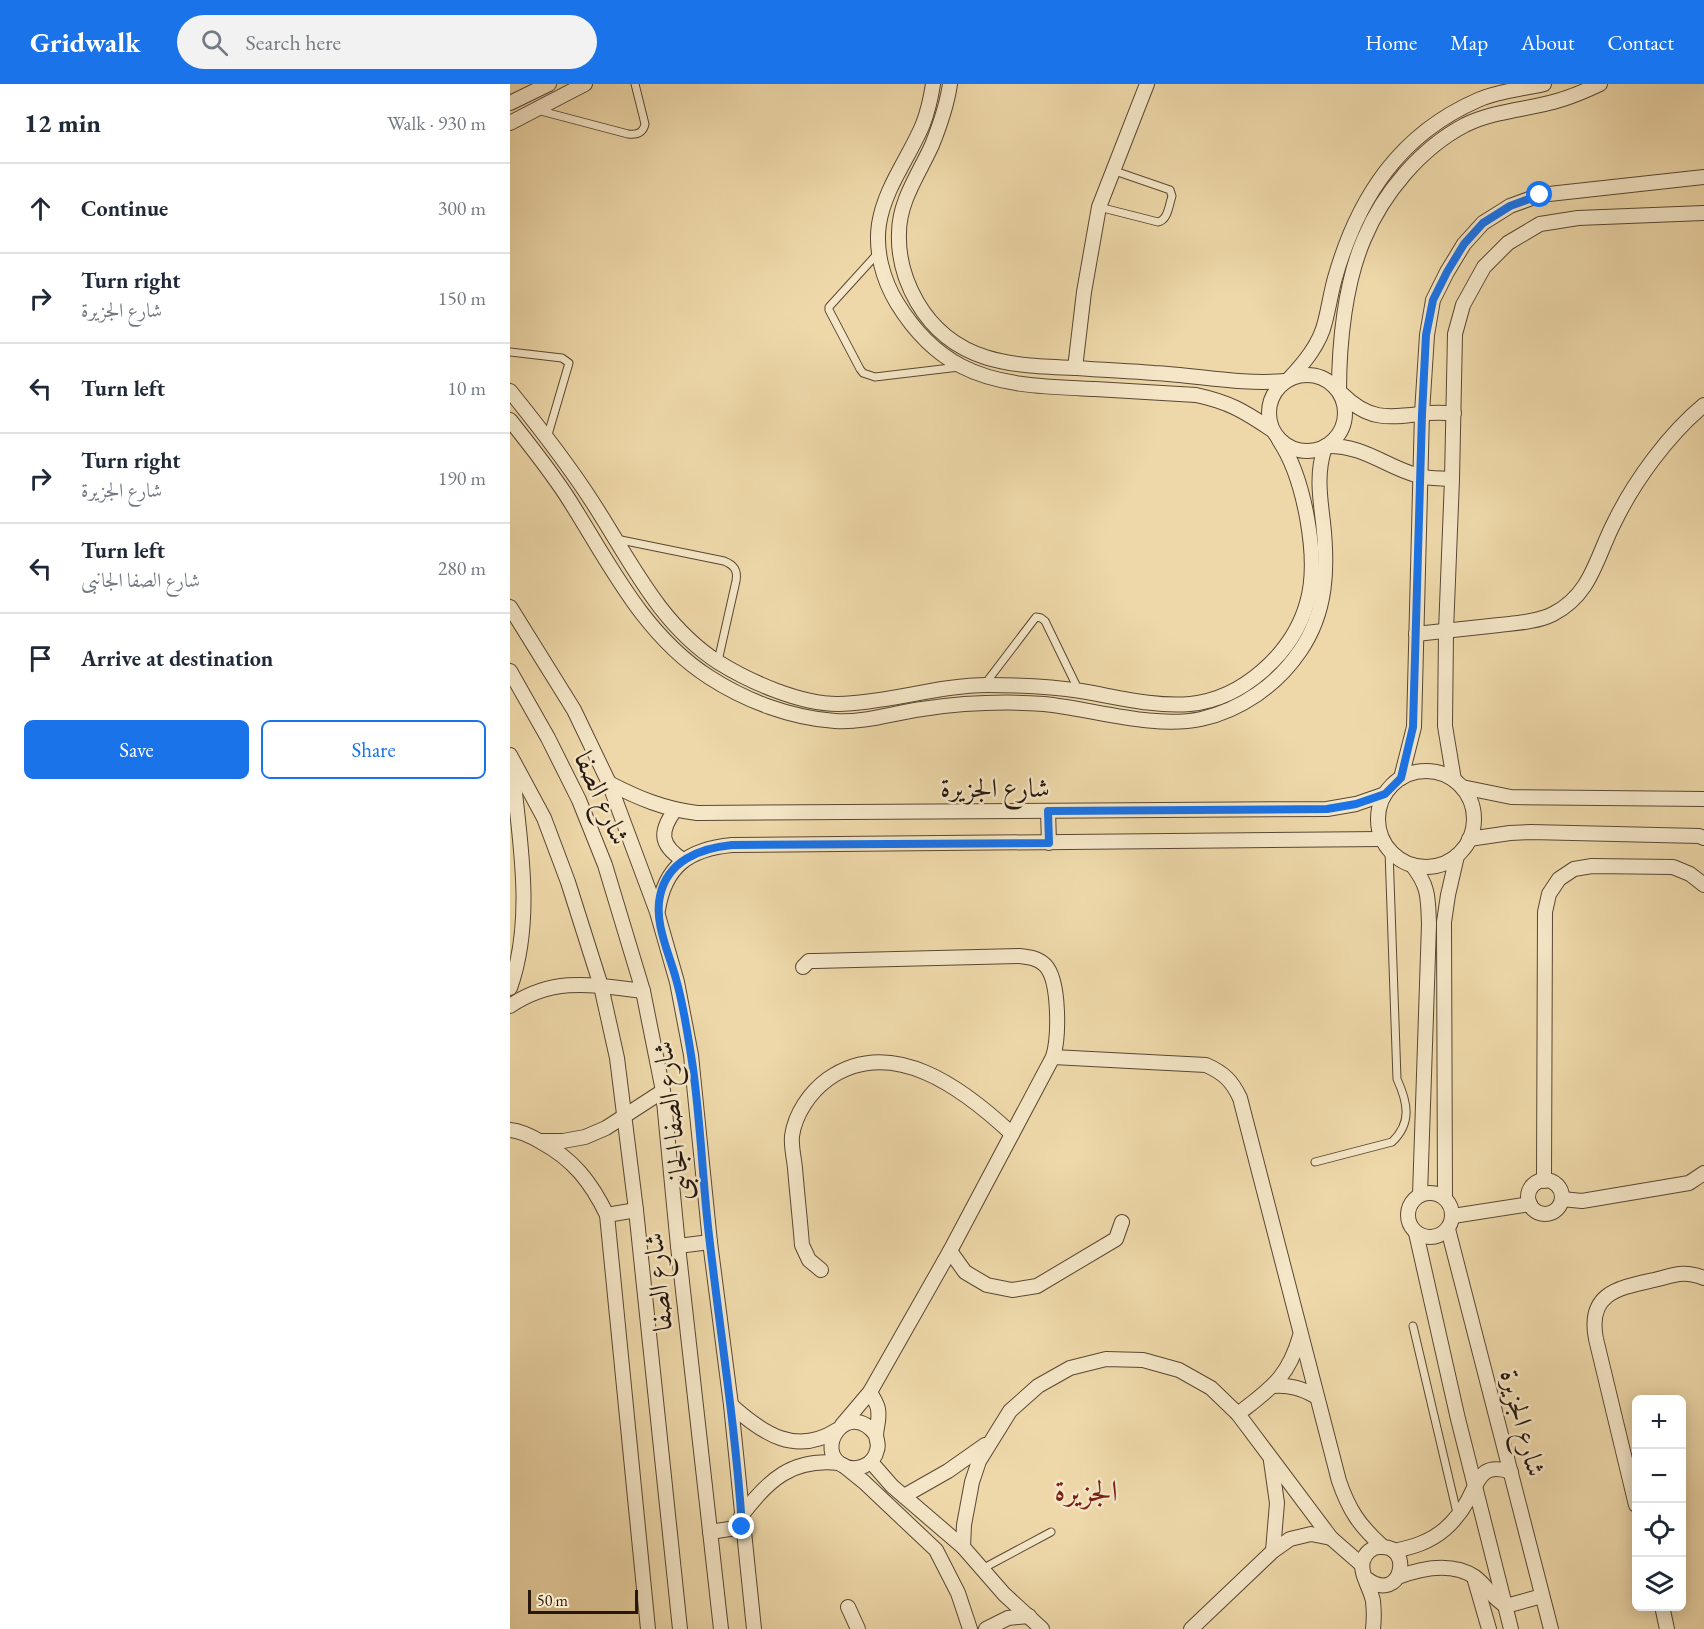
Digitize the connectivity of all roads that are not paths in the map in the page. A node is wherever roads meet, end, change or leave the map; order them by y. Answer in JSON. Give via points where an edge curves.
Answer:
{"nodes":[{"id":1,"x":549,"y":84,"type":"edge"},
{"id":2,"x":585,"y":84,"type":"edge"},
{"id":3,"x":635,"y":84,"type":"edge"},
{"id":4,"x":933,"y":84,"type":"edge"},
{"id":5,"x":950,"y":84,"type":"edge"},
{"id":6,"x":1147,"y":84,"type":"edge"},
{"id":7,"x":1544,"y":84,"type":"edge"},
{"id":8,"x":1600,"y":84,"type":"edge"},
{"id":9,"x":510,"y":103,"type":"edge"},
{"id":10,"x":534,"y":109,"type":"junction"},
{"id":11,"x":1458,"y":110,"type":"junction"},
{"id":12,"x":510,"y":123,"type":"edge"},
{"id":13,"x":1464,"y":126,"type":"junction"},
{"id":14,"x":1704,"y":167,"type":"edge"},
{"id":15,"x":1112,"y":170,"type":"junction"},
{"id":16,"x":1704,"y":177,"type":"edge"},
{"id":17,"x":1687,"y":179,"type":"junction"},
{"id":18,"x":1099,"y":207,"type":"junction"},
{"id":19,"x":1704,"y":213,"type":"edge"},
{"id":20,"x":879,"y":252,"type":"junction"},
{"id":21,"x":936,"y":326,"type":"junction"},
{"id":22,"x":925,"y":338,"type":"junction"},
{"id":23,"x":510,"y":352,"type":"edge"},
{"id":24,"x":962,"y":366,"type":"junction"},
{"id":25,"x":1075,"y":368,"type":"junction"},
{"id":26,"x":1287,"y":380,"type":"junction"},
{"id":27,"x":510,"y":391,"type":"edge"},
{"id":28,"x":1340,"y":392,"type":"junction"},
{"id":29,"x":1704,"y":405,"type":"edge"},
{"id":30,"x":1454,"y":413,"type":"junction"},
{"id":31,"x":1422,"y":414,"type":"junction"},
{"id":32,"x":510,"y":420,"type":"edge"},
{"id":33,"x":1275,"y":435,"type":"junction"},
{"id":34,"x":546,"y":438,"type":"junction"},
{"id":35,"x":1325,"y":447,"type":"junction"},
{"id":36,"x":1421,"y":477,"type":"junction"},
{"id":37,"x":1452,"y":479,"type":"junction"},
{"id":38,"x":615,"y":538,"type":"junction"},
{"id":39,"x":510,"y":607,"type":"edge"},
{"id":40,"x":1446,"y":631,"type":"junction"},
{"id":41,"x":1416,"y":634,"type":"junction"},
{"id":42,"x":718,"y":662,"type":"junction"},
{"id":43,"x":510,"y":671,"type":"edge"},
{"id":44,"x":984,"y":685,"type":"junction"},
{"id":45,"x":1078,"y":691,"type":"junction"},
{"id":46,"x":787,"y":694,"type":"junction"},
{"id":47,"x":879,"y":699,"type":"junction"},
{"id":48,"x":782,"y":711,"type":"junction"},
{"id":49,"x":882,"y":717,"type":"junction"},
{"id":50,"x":511,"y":756,"type":"edge"},
{"id":51,"x":1401,"y":778,"type":"junction"},
{"id":52,"x":609,"y":783,"type":"junction"},
{"id":53,"x":1458,"y":784,"type":"junction"},
{"id":54,"x":1385,"y":794,"type":"junction"},
{"id":55,"x":1704,"y":799,"type":"edge"},
{"id":56,"x":675,"y":810,"type":"junction"},
{"id":57,"x":1048,"y":811,"type":"junction"},
{"id":58,"x":1704,"y":838,"type":"edge"},
{"id":59,"x":1470,"y":839,"type":"junction"},
{"id":60,"x":1049,"y":843,"type":"junction"},
{"id":61,"x":1385,"y":845,"type":"junction"},
{"id":62,"x":1457,"y":856,"type":"junction"},
{"id":63,"x":683,"y":860,"type":"junction"},
{"id":64,"x":1412,"y":865,"type":"junction"},
{"id":65,"x":1704,"y":885,"type":"edge"},
{"id":66,"x":657,"y":912,"type":"junction"},
{"id":67,"x":803,"y":967,"type":"dead end"},
{"id":68,"x":601,"y":986,"type":"junction"},
{"id":69,"x":510,"y":988,"type":"edge"},
{"id":70,"x":643,"y":991,"type":"junction"},
{"id":71,"x":510,"y":1006,"type":"edge"},
{"id":72,"x":1053,"y":1057,"type":"junction"},
{"id":73,"x":663,"y":1091,"type":"junction"},
{"id":74,"x":625,"y":1114,"type":"junction"},
{"id":75,"x":512,"y":1128,"type":"edge"},
{"id":76,"x":1012,"y":1134,"type":"junction"},
{"id":77,"x":540,"y":1141,"type":"junction"},
{"id":78,"x":1315,"y":1162,"type":"dead end"},
{"id":79,"x":1704,"y":1173,"type":"edge"},
{"id":80,"x":1544,"y":1180,"type":"junction"},
{"id":81,"x":1420,"y":1195,"type":"junction"},
{"id":82,"x":1445,"y":1198,"type":"junction"},
{"id":83,"x":1562,"y":1199,"type":"junction"},
{"id":84,"x":1530,"y":1204,"type":"junction"},
{"id":85,"x":636,"y":1210,"type":"junction"},
{"id":86,"x":607,"y":1215,"type":"junction"},
{"id":87,"x":1122,"y":1222,"type":"dead end"},
{"id":88,"x":1450,"y":1223,"type":"junction"},
{"id":89,"x":1416,"y":1233,"type":"junction"},
{"id":90,"x":710,"y":1242,"type":"junction"},
{"id":91,"x":678,"y":1246,"type":"junction"},
{"id":92,"x":950,"y":1251,"type":"junction"},
{"id":93,"x":821,"y":1270,"type":"dead end"},
{"id":94,"x":1704,"y":1278,"type":"edge"},
{"id":95,"x":1413,"y":1326,"type":"dead end"},
{"id":96,"x":1300,"y":1336,"type":"junction"},
{"id":97,"x":1273,"y":1386,"type":"junction"},
{"id":98,"x":870,"y":1392,"type":"junction"},
{"id":99,"x":1316,"y":1396,"type":"junction"},
{"id":100,"x":731,"y":1405,"type":"junction"},
{"id":101,"x":1238,"y":1414,"type":"junction"},
{"id":102,"x":840,"y":1428,"type":"junction"},
{"id":103,"x":876,"y":1435,"type":"junction"},
{"id":104,"x":796,"y":1442,"type":"junction"},
{"id":105,"x":990,"y":1442,"type":"junction"},
{"id":106,"x":1270,"y":1456,"type":"junction"},
{"id":107,"x":870,"y":1462,"type":"junction"},
{"id":108,"x":841,"y":1464,"type":"junction"},
{"id":109,"x":797,"y":1466,"type":"junction"},
{"id":110,"x":1511,"y":1472,"type":"junction"},
{"id":111,"x":1475,"y":1483,"type":"junction"},
{"id":112,"x":904,"y":1496,"type":"junction"},
{"id":113,"x":1636,"y":1503,"type":"edge"},
{"id":114,"x":1458,"y":1516,"type":"junction"},
{"id":115,"x":742,"y":1522,"type":"junction"},
{"id":116,"x":710,"y":1532,"type":"junction"},
{"id":117,"x":1052,"y":1532,"type":"dead end"},
{"id":118,"x":1331,"y":1538,"type":"junction"},
{"id":119,"x":963,"y":1547,"type":"junction"},
{"id":120,"x":1388,"y":1549,"type":"junction"},
{"id":121,"x":1273,"y":1551,"type":"junction"},
{"id":122,"x":1362,"y":1565,"type":"junction"},
{"id":123,"x":982,"y":1569,"type":"junction"},
{"id":124,"x":1474,"y":1576,"type":"junction"},
{"id":125,"x":1398,"y":1577,"type":"junction"},
{"id":126,"x":1367,"y":1579,"type":"junction"},
{"id":127,"x":1542,"y":1596,"type":"junction"},
{"id":128,"x":1506,"y":1606,"type":"junction"},
{"id":129,"x":848,"y":1607,"type":"dead end"},
{"id":130,"x":1663,"y":1611,"type":"edge"},
{"id":131,"x":1029,"y":1616,"type":"junction"},
{"id":132,"x":648,"y":1629,"type":"edge"},
{"id":133,"x":681,"y":1629,"type":"edge"},
{"id":134,"x":721,"y":1629,"type":"edge"},
{"id":135,"x":754,"y":1629,"type":"edge"},
{"id":136,"x":858,"y":1629,"type":"edge"},
{"id":137,"x":970,"y":1629,"type":"edge"},
{"id":138,"x":986,"y":1629,"type":"edge"},
{"id":139,"x":1042,"y":1629,"type":"edge"},
{"id":140,"x":1191,"y":1629,"type":"edge"},
{"id":141,"x":1373,"y":1629,"type":"edge"},
{"id":142,"x":1489,"y":1629,"type":"edge"},
{"id":143,"x":1510,"y":1629,"type":"edge"},
{"id":144,"x":1551,"y":1629,"type":"edge"},
{"id":145,"x":1667,"y":1629,"type":"edge"}],
"edges":[{"from":1,"to":9,"type":"street"},
{"from":2,"to":10,"type":"street"},
{"from":3,"to":10,"type":"lane","via":[[645,124],[638,134]]},
{"from":4,"to":20,"type":"street","via":[[923,123],[885,202],[879,225]]},
{"from":5,"to":21,"type":"street","via":[[942,119],[909,190],[898,231],[899,252],[910,289]]},
{"from":6,"to":15,"type":"street"},
{"from":7,"to":11,"type":"street","via":[[1480,99]]},
{"from":8,"to":13,"type":"street","via":[[1578,94],[1513,109]]},
{"from":10,"to":12,"type":"street"},
{"from":11,"to":13,"type":"street"},
{"from":11,"to":26,"type":"street","via":[[1423,132],[1385,170],[1349,233],[1322,332],[1302,365]]},
{"from":13,"to":28,"type":"street","via":[[1428,150],[1402,177],[1364,238],[1341,340]]},
{"from":14,"to":17,"type":"street"},
{"from":15,"to":18,"type":"street"},
{"from":15,"to":18,"type":"lane","via":[[1170,190],[1172,196],[1165,217],[1158,222]]},
{"from":16,"to":17,"type":"street"},
{"from":17,"to":31,"type":"street","via":[[1540,195],[1510,206],[1483,223],[1458,253],[1433,300],[1426,335]]},
{"from":18,"to":25,"type":"street"},
{"from":19,"to":30,"type":"street","via":[[1550,222],[1508,243],[1484,267],[1464,305],[1455,334]]},
{"from":20,"to":22,"type":"street","via":[[894,298],[908,321]]},
{"from":20,"to":24,"type":"lane","via":[[829,310],[863,373],[874,377]]},
{"from":21,"to":22,"type":"street"},
{"from":21,"to":25,"type":"street","via":[[960,345],[989,359],[1032,367]]},
{"from":22,"to":24,"type":"street"},
{"from":23,"to":34,"type":"lane","via":[[562,358],[569,363]]},
{"from":24,"to":33,"type":"street","via":[[1029,384],[1220,400],[1242,409]]},
{"from":25,"to":26,"type":"street","via":[[1246,382]]},
{"from":26,"to":28,"type":"street","via":[[1316,375]]},
{"from":26,"to":33,"type":"street","via":[[1277,388],[1268,408]]},
{"from":27,"to":34,"type":"street"},
{"from":28,"to":31,"type":"street","via":[[1368,413],[1385,417]]},
{"from":28,"to":35,"type":"street","via":[[1346,413],[1344,423],[1340,433]]},
{"from":29,"to":40,"type":"street","via":[[1659,452],[1635,485],[1587,583],[1572,602],[1551,615],[1528,621]]},
{"from":30,"to":31,"type":"street"},
{"from":30,"to":37,"type":"street"},
{"from":31,"to":36,"type":"street"},
{"from":32,"to":48,"type":"street","via":[[565,492],[648,623],[709,677]]},
{"from":33,"to":35,"type":"street","via":[[1289,448],[1301,451]]},
{"from":33,"to":45,"type":"street","via":[[1298,478],[1312,563],[1307,604],[1281,651],[1263,671],[1238,688],[1192,704]]},
{"from":34,"to":38,"type":"street"},
{"from":35,"to":36,"type":"street","via":[[1360,450]]},
{"from":35,"to":49,"type":"street","via":[[1319,477],[1326,565],[1322,606],[1300,651],[1278,679],[1251,699],[1224,712],[1175,722],[1081,708],[1001,702]]},
{"from":36,"to":37,"type":"street"},
{"from":36,"to":41,"type":"street"},
{"from":37,"to":40,"type":"street"},
{"from":38,"to":42,"type":"street","via":[[662,611]]},
{"from":38,"to":42,"type":"lane","via":[[733,566],[736,581]]},
{"from":39,"to":52,"type":"street","name":"شارع الصفا الجانبى","via":[[574,710]]},
{"from":40,"to":41,"type":"street"},
{"from":40,"to":53,"type":"street","via":[[1445,726]]},
{"from":41,"to":51,"type":"street","via":[[1413,727]]},
{"from":42,"to":46,"type":"street"},
{"from":43,"to":70,"type":"street","name":"شارع الصفا","via":[[579,800],[605,865]]},
{"from":44,"to":45,"type":"street"},
{"from":44,"to":45,"type":"lane","via":[[1036,617],[1045,621]]},
{"from":44,"to":47,"type":"street"},
{"from":46,"to":47,"type":"street","via":[[837,704]]},
{"from":46,"to":48,"type":"street"},
{"from":47,"to":49,"type":"street"},
{"from":48,"to":49,"type":"street","via":[[837,722]]},
{"from":50,"to":68,"type":"street","name":"شارع الصفا","via":[[544,818]]},
{"from":50,"to":69,"type":"street","via":[[524,907],[521,943]]},
{"from":51,"to":53,"type":"street","via":[[1428,771]]},
{"from":51,"to":54,"type":"street"},
{"from":52,"to":56,"type":"street","name":"شارع الجزيرة","via":[[642,800]]},
{"from":52,"to":66,"type":"street","name":"شارع الصفا الجانبى"},
{"from":53,"to":55,"type":"street","via":[[1511,796]]},
{"from":53,"to":59,"type":"street","via":[[1473,812]]},
{"from":54,"to":57,"type":"street","name":"شارع الجزيرة","via":[[1327,809]]},
{"from":54,"to":61,"type":"street","via":[[1378,816]]},
{"from":56,"to":57,"type":"street","name":"شارع الجزيرة"},
{"from":56,"to":63,"type":"street","via":[[666,823],[664,838],[670,852]]},
{"from":57,"to":60,"type":"street"},
{"from":58,"to":59,"type":"street","via":[[1510,832]]},
{"from":59,"to":62,"type":"street"},
{"from":60,"to":61,"type":"street","name":"شارع الجزيرة"},
{"from":60,"to":63,"type":"street","name":"شارع الجزيرة","via":[[732,845],[713,847]]},
{"from":61,"to":64,"type":"street","via":[[1399,860]]},
{"from":61,"to":78,"type":"lane","via":[[1397,1079],[1405,1096],[1407,1115],[1401,1133],[1392,1142]]},
{"from":62,"to":64,"type":"street","via":[[1428,867]]},
{"from":62,"to":82,"type":"street","via":[[1444,922]]},
{"from":63,"to":66,"type":"street","name":"شارع الجزيرة","via":[[669,875]]},
{"from":64,"to":81,"type":"street","via":[[1428,892],[1430,924]]},
{"from":65,"to":80,"type":"street","via":[[1673,867],[1592,866],[1566,874],[1549,894],[1545,912]]},
{"from":66,"to":90,"type":"street","name":"شارع الصفا الجانبى","via":[[677,982],[691,1055]]},
{"from":67,"to":72,"type":"street","via":[[815,961],[1034,958],[1046,966],[1053,979],[1057,1030]]},
{"from":68,"to":70,"type":"street"},
{"from":68,"to":71,"type":"street","via":[[574,983],[548,987]]},
{"from":68,"to":74,"type":"street","name":"شارع الصفا"},
{"from":70,"to":73,"type":"street","name":"شارع الصفا"},
{"from":72,"to":76,"type":"street"},
{"from":72,"to":96,"type":"street","via":[[1206,1065],[1233,1083]]},
{"from":73,"to":74,"type":"street"},
{"from":73,"to":91,"type":"street","name":"شارع الصفا"},
{"from":74,"to":77,"type":"street","via":[[585,1137]]},
{"from":74,"to":85,"type":"street","name":"شارع الصفا"},
{"from":75,"to":77,"type":"street"},
{"from":76,"to":92,"type":"street"},
{"from":76,"to":93,"type":"street","via":[[959,1090],[897,1062],[859,1064],[841,1070],[818,1086],[801,1109],[792,1136],[802,1245],[808,1260]]},
{"from":77,"to":86,"type":"street","via":[[587,1179]]},
{"from":79,"to":83,"type":"street","via":[[1689,1183],[1582,1201]]},
{"from":80,"to":83,"type":"street","via":[[1558,1185]]},
{"from":80,"to":84,"type":"street","via":[[1531,1189]]},
{"from":81,"to":82,"type":"street","via":[[1433,1193]]},
{"from":81,"to":89,"type":"street","via":[[1408,1211],[1409,1223]]},
{"from":82,"to":88,"type":"street"},
{"from":83,"to":84,"type":"street","via":[[1551,1214],[1539,1213]]},
{"from":84,"to":88,"type":"street"},
{"from":85,"to":86,"type":"street"},
{"from":85,"to":133,"type":"street","name":"شارع الصفا"},
{"from":86,"to":132,"type":"street"},
{"from":87,"to":92,"type":"street","via":[[1116,1239],[1037,1286],[1012,1290],[987,1285],[965,1272]]},
{"from":88,"to":89,"type":"street","via":[[1436,1237]]},
{"from":88,"to":110,"type":"street","name":"شارع الجزيرة"},
{"from":89,"to":111,"type":"street"},
{"from":90,"to":91,"type":"street"},
{"from":90,"to":100,"type":"street","name":"شارع الصفا الجانبى"},
{"from":91,"to":116,"type":"street","name":"شارع الصفا"},
{"from":92,"to":98,"type":"street"},
{"from":94,"to":113,"type":"street","via":[[1689,1272],[1618,1288],[1596,1309],[1596,1339]]},
{"from":95,"to":114,"type":"lane"},
{"from":96,"to":97,"type":"street","via":[[1286,1371]]},
{"from":96,"to":99,"type":"street"},
{"from":97,"to":99,"type":"street","via":[[1295,1387]]},
{"from":97,"to":101,"type":"street"},
{"from":98,"to":102,"type":"street"},
{"from":98,"to":103,"type":"street","via":[[878,1406],[880,1421]]},
{"from":99,"to":120,"type":"street","via":[[1348,1506],[1362,1528]]},
{"from":100,"to":104,"type":"street","via":[[770,1434]]},
{"from":100,"to":115,"type":"street","name":"شارع الصفا الجانبى"},
{"from":101,"to":105,"type":"street","via":[[1211,1388],[1179,1370],[1143,1360],[1106,1359],[1070,1368],[1038,1386],[1010,1411]]},
{"from":101,"to":106,"type":"street"},
{"from":102,"to":103,"type":"street","via":[[852,1422],[862,1423]]},
{"from":102,"to":104,"type":"street","via":[[809,1443]]},
{"from":102,"to":108,"type":"street","via":[[832,1438],[832,1447]]},
{"from":103,"to":107,"type":"street","via":[[878,1450]]},
{"from":104,"to":109,"type":"street"},
{"from":105,"to":112,"type":"street"},
{"from":105,"to":119,"type":"street","via":[[979,1461],[966,1503]]},
{"from":106,"to":118,"type":"street"},
{"from":106,"to":121,"type":"street","via":[[1277,1503]]},
{"from":107,"to":108,"type":"street","via":[[852,1468]]},
{"from":107,"to":112,"type":"street"},
{"from":108,"to":109,"type":"street","via":[[820,1461]]},
{"from":108,"to":137,"type":"street","via":[[936,1550],[958,1593]]},
{"from":109,"to":115,"type":"street","via":[[774,1479],[756,1496]]},
{"from":110,"to":111,"type":"street","via":[[1491,1470]]},
{"from":110,"to":127,"type":"street","name":"شارع الجزيرة"},
{"from":111,"to":114,"type":"street"},
{"from":111,"to":128,"type":"street"},
{"from":112,"to":119,"type":"street"},
{"from":114,"to":120,"type":"street","via":[[1430,1540],[1412,1547]]},
{"from":115,"to":116,"type":"street"},
{"from":115,"to":135,"type":"street","name":"شارع الصفا الجانبى"},
{"from":116,"to":134,"type":"street","name":"شارع الصفا"},
{"from":117,"to":123,"type":"lane"},
{"from":118,"to":121,"type":"street","via":[[1311,1534],[1290,1539]]},
{"from":118,"to":122,"type":"street"},
{"from":119,"to":123,"type":"street"},
{"from":120,"to":122,"type":"street","via":[[1368,1552]]},
{"from":120,"to":125,"type":"street","via":[[1400,1558]]},
{"from":121,"to":140,"type":"street"},
{"from":122,"to":126,"type":"street"},
{"from":123,"to":131,"type":"street"},
{"from":124,"to":125,"type":"street","via":[[1436,1567]]},
{"from":124,"to":128,"type":"street"},
{"from":124,"to":142,"type":"street"},
{"from":125,"to":126,"type":"street","via":[[1383,1586]]},
{"from":126,"to":141,"type":"street","via":[[1373,1600]]},
{"from":127,"to":128,"type":"street"},
{"from":127,"to":144,"type":"street","name":"شارع الجزيرة"},
{"from":128,"to":143,"type":"street"},
{"from":129,"to":136,"type":"street"},
{"from":130,"to":145,"type":"street"},
{"from":131,"to":138,"type":"street","via":[[1008,1618]]},
{"from":131,"to":139,"type":"street"}]}
